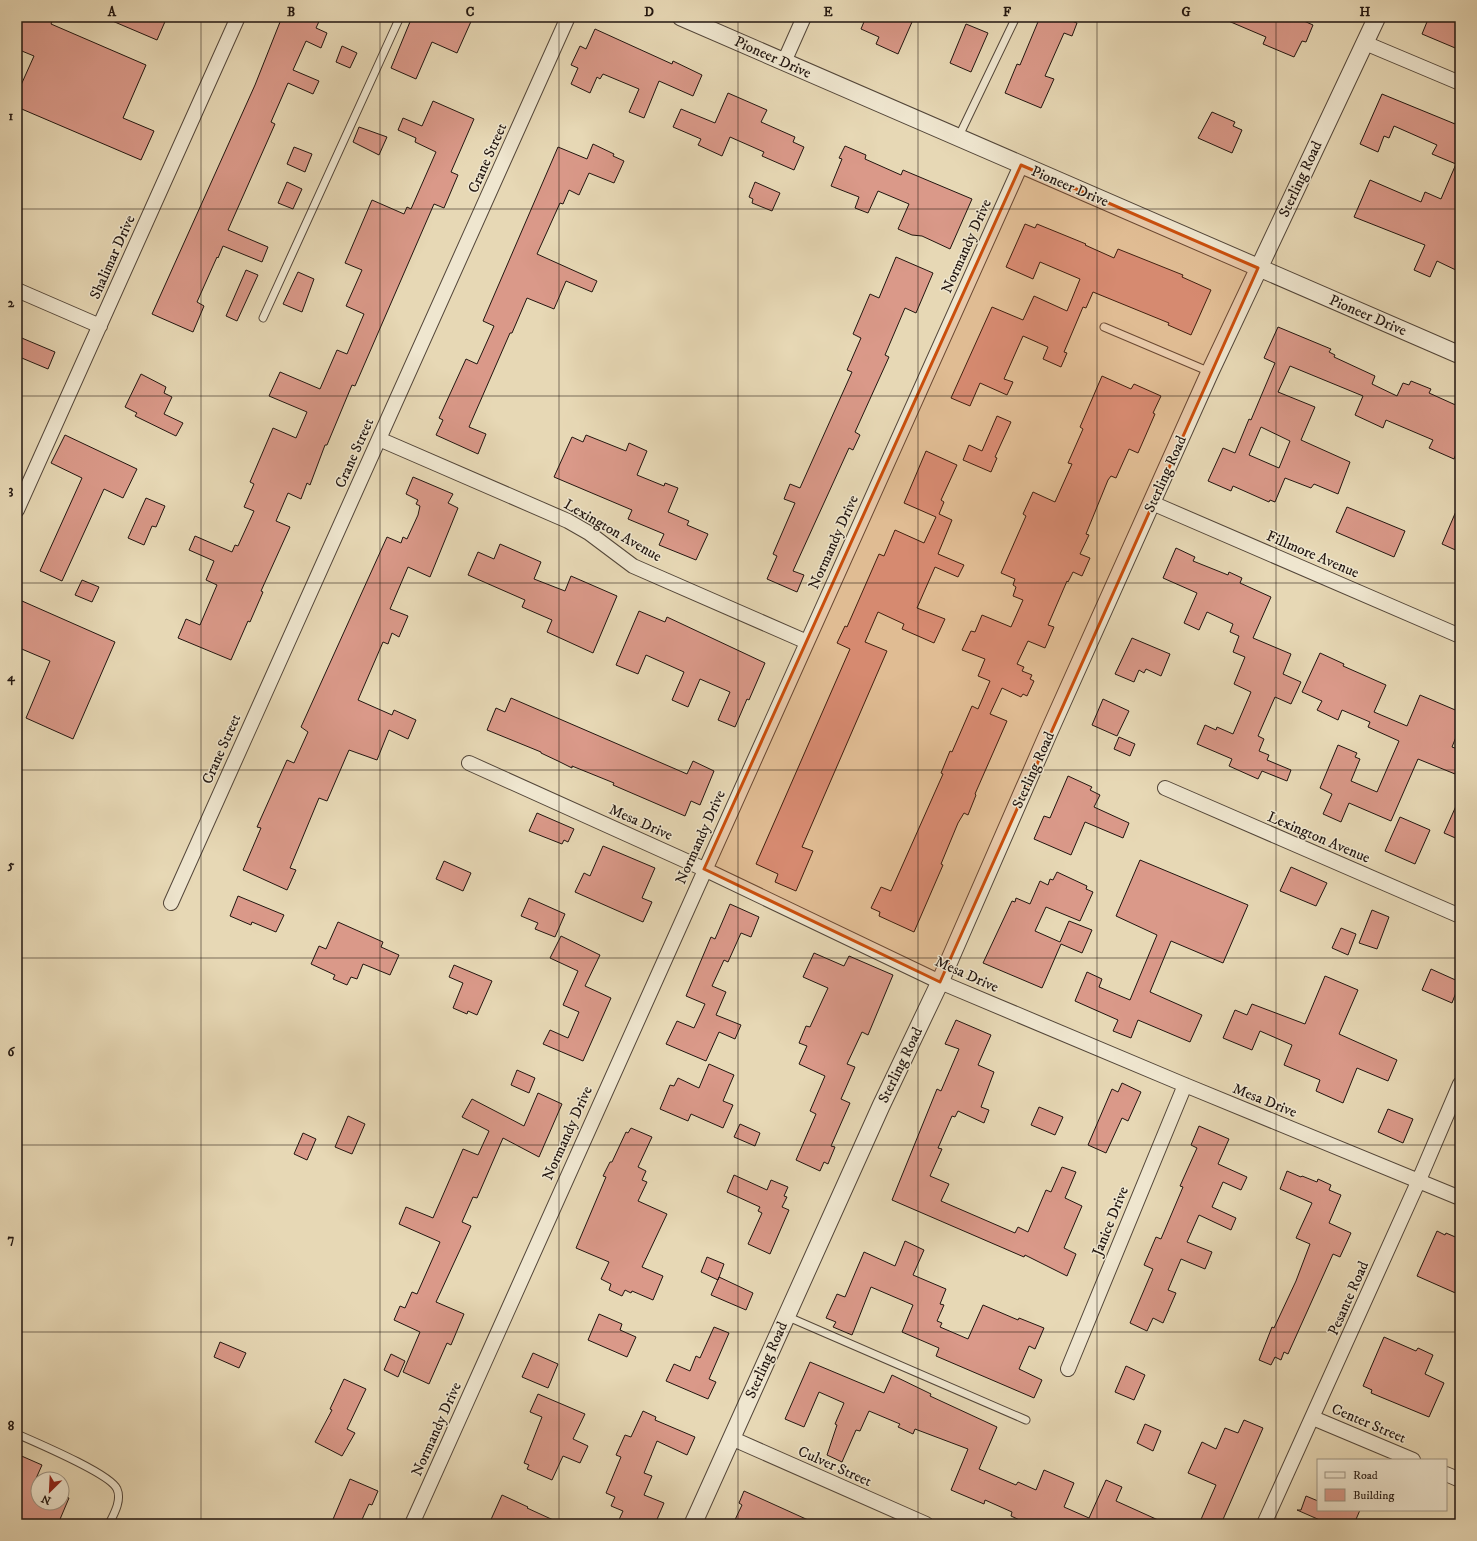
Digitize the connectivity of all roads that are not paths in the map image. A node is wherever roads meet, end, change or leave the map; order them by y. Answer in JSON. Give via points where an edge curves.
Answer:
{"nodes":[{"id":1,"x":238,"y":17,"type":"edge"},
{"id":2,"x":400,"y":17,"type":"edge"},
{"id":3,"x":568,"y":17,"type":"edge"},
{"id":4,"x":681,"y":17,"type":"edge"},
{"id":5,"x":804,"y":17,"type":"edge"},
{"id":6,"x":1016,"y":17,"type":"edge"},
{"id":7,"x":1377,"y":17,"type":"edge"},
{"id":8,"x":1365,"y":43,"type":"junction"},
{"id":9,"x":784,"y":62,"type":"junction"},
{"id":10,"x":1460,"y":83,"type":"edge"},
{"id":11,"x":958,"y":138,"type":"junction"},
{"id":12,"x":1021,"y":165,"type":"junction"},
{"id":13,"x":1258,"y":268,"type":"junction"},
{"id":14,"x":17,"y":290,"type":"edge"},
{"id":15,"x":263,"y":318,"type":"dead end"},
{"id":16,"x":100,"y":326,"type":"junction"},
{"id":17,"x":1104,"y":327,"type":"dead end"},
{"id":18,"x":1460,"y":355,"type":"edge"},
{"id":19,"x":1210,"y":372,"type":"junction"},
{"id":20,"x":379,"y":439,"type":"junction"},
{"id":21,"x":1152,"y":503,"type":"junction"},
{"id":22,"x":17,"y":510,"type":"edge"},
{"id":23,"x":1460,"y":636,"type":"edge"},
{"id":24,"x":807,"y":642,"type":"junction"},
{"id":25,"x":469,"y":763,"type":"dead end"},
{"id":26,"x":1165,"y":788,"type":"dead end"},
{"id":27,"x":704,"y":869,"type":"junction"},
{"id":28,"x":171,"y":903,"type":"dead end"},
{"id":29,"x":1460,"y":916,"type":"edge"},
{"id":30,"x":940,"y":982,"type":"junction"},
{"id":31,"x":1460,"y":1084,"type":"edge"},
{"id":32,"x":1184,"y":1085,"type":"junction"},
{"id":33,"x":1419,"y":1180,"type":"junction"},
{"id":34,"x":1460,"y":1198,"type":"edge"},
{"id":35,"x":786,"y":1316,"type":"junction"},
{"id":36,"x":1068,"y":1369,"type":"dead end"},
{"id":37,"x":1313,"y":1418,"type":"junction"},
{"id":38,"x":1026,"y":1420,"type":"dead end"},
{"id":39,"x":17,"y":1434,"type":"edge"},
{"id":40,"x":731,"y":1438,"type":"junction"},
{"id":41,"x":1410,"y":1459,"type":"edge"},
{"id":42,"x":1447,"y":1474,"type":"edge"},
{"id":43,"x":1460,"y":1480,"type":"edge"},
{"id":44,"x":109,"y":1524,"type":"edge"},
{"id":45,"x":412,"y":1524,"type":"edge"},
{"id":46,"x":693,"y":1524,"type":"edge"},
{"id":47,"x":926,"y":1524,"type":"edge"},
{"id":48,"x":1264,"y":1524,"type":"edge"}],
"edges":[{"from":1,"to":16,"type":"street","name":"Shalimar Drive"},
{"from":2,"to":15,"type":"lane"},
{"from":3,"to":20,"type":"street","name":"Crane Street"},
{"from":4,"to":9,"type":"street","name":"Pioneer Drive"},
{"from":5,"to":9,"type":"street"},
{"from":6,"to":11,"type":"lane"},
{"from":7,"to":8,"type":"street","name":"Sterling Road"},
{"from":8,"to":10,"type":"street"},
{"from":8,"to":13,"type":"street","name":"Sterling Road"},
{"from":9,"to":11,"type":"street","name":"Pioneer Drive"},
{"from":11,"to":12,"type":"street","name":"Pioneer Drive"},
{"from":12,"to":13,"type":"street","name":"Pioneer Drive"},
{"from":12,"to":24,"type":"street","name":"Normandy Drive"},
{"from":13,"to":18,"type":"street","name":"Pioneer Drive"},
{"from":13,"to":19,"type":"street","name":"Sterling Road"},
{"from":14,"to":16,"type":"street"},
{"from":16,"to":22,"type":"street","name":"Shalimar Drive"},
{"from":17,"to":19,"type":"lane"},
{"from":19,"to":21,"type":"street","name":"Sterling Road"},
{"from":20,"to":24,"type":"street","name":"Lexington Avenue","via":[[568,521],[589,533],[633,566]]},
{"from":20,"to":28,"type":"street","name":"Crane Street"},
{"from":21,"to":23,"type":"street","name":"Fillmore Avenue"},
{"from":21,"to":30,"type":"street","name":"Sterling Road"},
{"from":24,"to":27,"type":"street","name":"Normandy Drive"},
{"from":25,"to":27,"type":"street","name":"Mesa Drive"},
{"from":26,"to":29,"type":"street","name":"Lexington Avenue"},
{"from":27,"to":30,"type":"street","name":"Mesa Drive"},
{"from":27,"to":45,"type":"street","name":"Normandy Drive"},
{"from":30,"to":32,"type":"street","name":"Mesa Drive"},
{"from":30,"to":35,"type":"street","name":"Sterling Road"},
{"from":31,"to":33,"type":"street","name":"Pesante Road"},
{"from":32,"to":33,"type":"street","name":"Mesa Drive"},
{"from":32,"to":36,"type":"street","name":"Janice Drive"},
{"from":33,"to":34,"type":"street","name":"Mesa Drive"},
{"from":33,"to":37,"type":"street","name":"Pesante Road"},
{"from":35,"to":38,"type":"lane"},
{"from":35,"to":40,"type":"street","name":"Sterling Road"},
{"from":37,"to":41,"type":"street","name":"Center Street"},
{"from":37,"to":48,"type":"street","name":"Pesante Road"},
{"from":39,"to":44,"type":"lane","via":[[105,1476],[117,1488],[119,1502]]},
{"from":40,"to":46,"type":"street","name":"Sterling Road"},
{"from":40,"to":47,"type":"street","name":"Culver Street"},
{"from":42,"to":43,"type":"street"}]}
